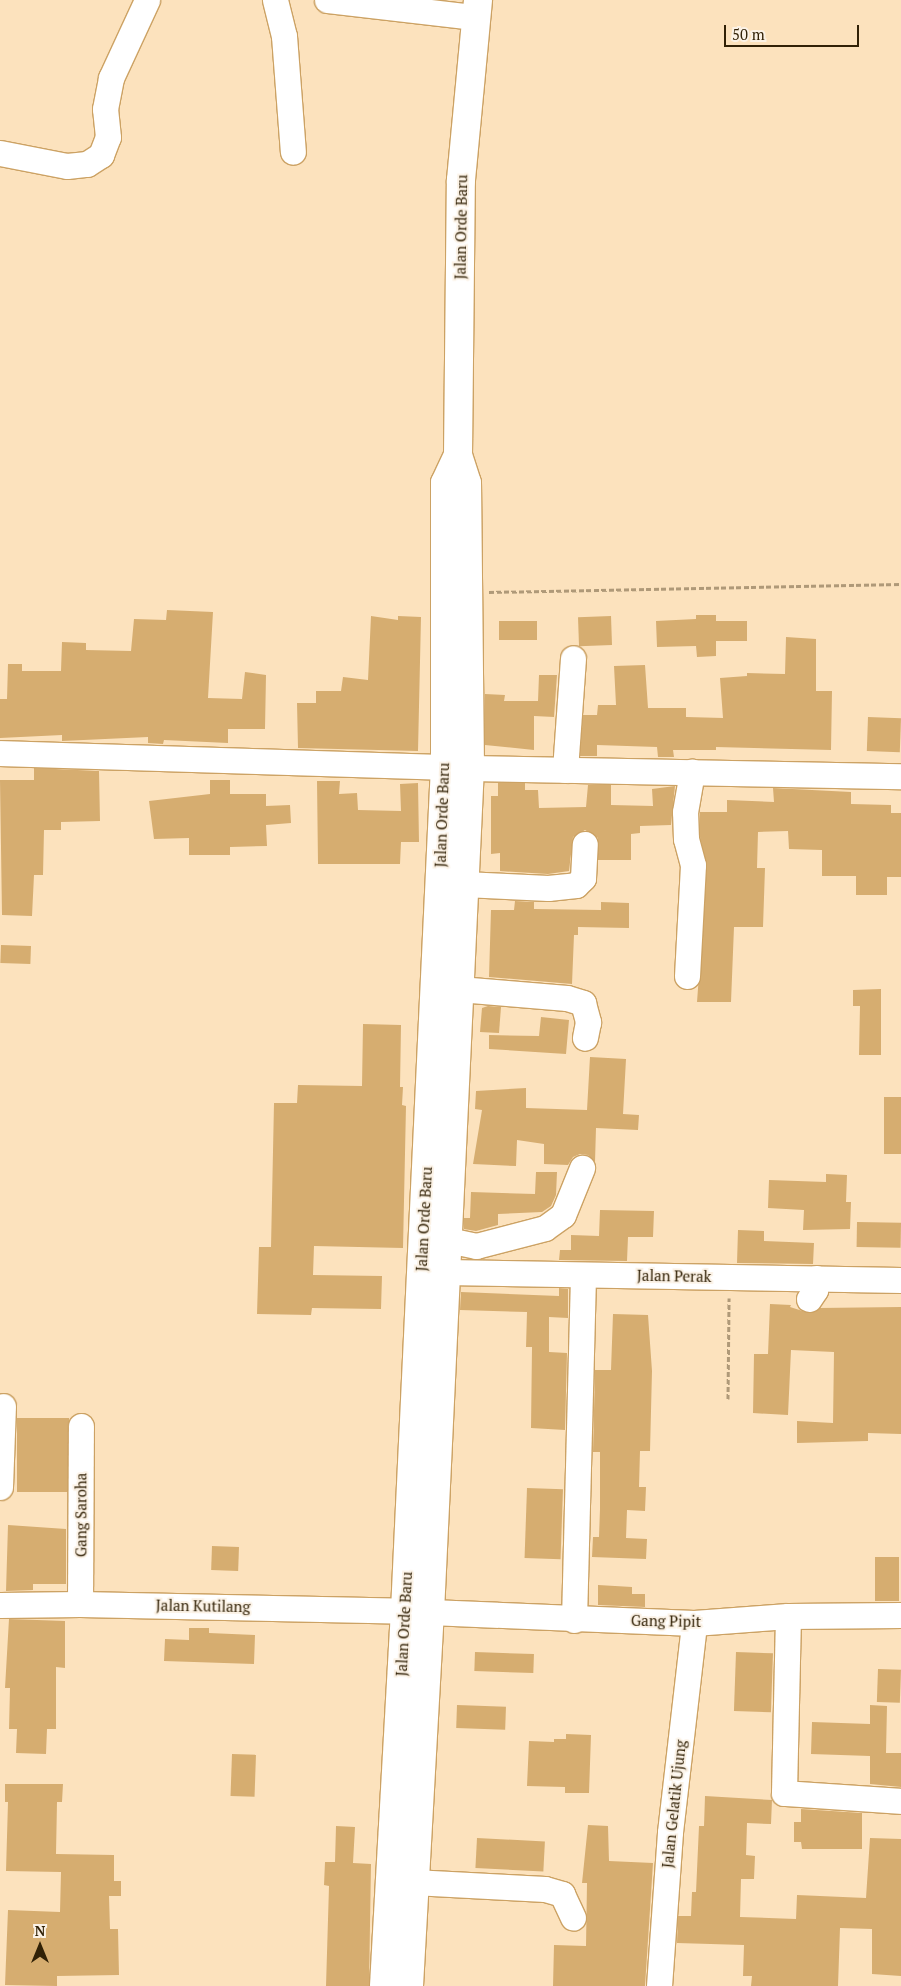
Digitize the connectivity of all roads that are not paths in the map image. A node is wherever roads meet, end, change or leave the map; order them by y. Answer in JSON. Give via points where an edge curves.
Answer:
{"nodes":[{"id":1,"x":147,"y":0,"type":"edge"},
{"id":2,"x":274,"y":0,"type":"edge"},
{"id":3,"x":327,"y":0,"type":"edge"},
{"id":4,"x":477,"y":9,"type":"edge"},
{"id":5,"x":293,"y":152,"type":"dead end"},
{"id":6,"x":0,"y":153,"type":"edge"},
{"id":7,"x":458,"y":455,"type":"junction"},
{"id":8,"x":573,"y":658,"type":"dead end"},
{"id":9,"x":0,"y":753,"type":"edge"},
{"id":10,"x":457,"y":768,"type":"junction"},
{"id":11,"x":565,"y":770,"type":"junction"},
{"id":12,"x":692,"y":772,"type":"junction"},
{"id":13,"x":901,"y":776,"type":"edge"},
{"id":14,"x":584,"y":844,"type":"dead end"},
{"id":15,"x":464,"y":884,"type":"junction"},
{"id":16,"x":687,"y":976,"type":"dead end"},
{"id":17,"x":459,"y":989,"type":"junction"},
{"id":18,"x":585,"y":1038,"type":"dead end"},
{"id":19,"x":444,"y":1043,"type":"junction"},
{"id":20,"x":582,"y":1168,"type":"dead end"},
{"id":21,"x":448,"y":1240,"type":"junction"},
{"id":22,"x":446,"y":1272,"type":"junction"},
{"id":23,"x":583,"y":1275,"type":"junction"},
{"id":24,"x":901,"y":1280,"type":"edge"},
{"id":25,"x":3,"y":1406,"type":"dead end"},
{"id":26,"x":81,"y":1426,"type":"dead end"},
{"id":27,"x":0,"y":1487,"type":"edge"},
{"id":28,"x":80,"y":1604,"type":"junction"},
{"id":29,"x":0,"y":1605,"type":"edge"},
{"id":30,"x":418,"y":1611,"type":"junction"},
{"id":31,"x":788,"y":1616,"type":"junction"},
{"id":32,"x":901,"y":1616,"type":"edge"},
{"id":33,"x":574,"y":1620,"type":"junction"},
{"id":34,"x":694,"y":1623,"type":"junction"},
{"id":35,"x":901,"y":1800,"type":"edge"},
{"id":36,"x":402,"y":1882,"type":"junction"},
{"id":37,"x":573,"y":1918,"type":"dead end"},
{"id":38,"x":384,"y":1986,"type":"edge"},
{"id":39,"x":408,"y":1986,"type":"edge"},
{"id":40,"x":659,"y":1986,"type":"edge"}],
"edges":[{"from":1,"to":6,"type":"street","via":[[111,78],[105,109],[108,137],[101,155],[87,164],[67,166]]},
{"from":2,"to":5,"type":"street","via":[[284,36]]},
{"from":3,"to":4,"type":"street"},
{"from":4,"to":7,"type":"main road","name":"Jalan Orde Baru","via":[[461,180]]},
{"from":7,"to":10,"type":"main road","name":"Jalan Orde Baru","via":[[467,483],[469,592]]},
{"from":7,"to":10,"type":"main road","name":"Jalan Orde Baru","via":[[445,483]]},
{"from":8,"to":11,"type":"street"},
{"from":9,"to":10,"type":"street"},
{"from":10,"to":11,"type":"street"},
{"from":10,"to":15,"type":"main road","name":"Jalan Orde Baru"},
{"from":10,"to":19,"type":"main road","name":"Jalan Orde Baru"},
{"from":11,"to":12,"type":"street"},
{"from":12,"to":13,"type":"street"},
{"from":12,"to":16,"type":"street","via":[[685,812],[686,839],[693,865]]},
{"from":14,"to":15,"type":"street","via":[[583,878],[576,885],[548,888]]},
{"from":15,"to":17,"type":"main road","name":"Jalan Orde Baru"},
{"from":17,"to":18,"type":"street","via":[[567,998],[583,1003],[588,1022]]},
{"from":17,"to":19,"type":"main road","name":"Jalan Orde Baru"},
{"from":19,"to":21,"type":"main road","name":"Jalan Orde Baru"},
{"from":19,"to":30,"type":"main road","name":"Jalan Orde Baru"},
{"from":20,"to":21,"type":"street","via":[[564,1215],[545,1228],[476,1246]]},
{"from":21,"to":22,"type":"main road","name":"Jalan Orde Baru"},
{"from":22,"to":23,"type":"street","name":"Jalan Perak"},
{"from":22,"to":30,"type":"main road","name":"Jalan Orde Baru"},
{"from":23,"to":24,"type":"street","name":"Jalan Perak","via":[[730,1277],[812,1289]]},
{"from":23,"to":33,"type":"street"},
{"from":25,"to":27,"type":"street"},
{"from":26,"to":28,"type":"street","name":"Gang Saroha"},
{"from":28,"to":29,"type":"street","name":"Jalan Kutilang"},
{"from":28,"to":30,"type":"street","name":"Jalan Kutilang"},
{"from":30,"to":33,"type":"street","name":"Gang Pipit"},
{"from":30,"to":36,"type":"main road","name":"Jalan Orde Baru"},
{"from":31,"to":32,"type":"street","name":"Gang Pipit"},
{"from":31,"to":34,"type":"street","name":"Gang Pipit"},
{"from":31,"to":35,"type":"street","via":[[784,1793]]},
{"from":33,"to":34,"type":"street","name":"Gang Pipit"},
{"from":34,"to":40,"type":"street","name":"Jalan Gelatik Ujung","via":[[670,1832]]},
{"from":36,"to":37,"type":"street","via":[[545,1889],[562,1894]]},
{"from":36,"to":38,"type":"main road","name":"Jalan Orde Baru"},
{"from":36,"to":39,"type":"main road","name":"Jalan Orde Baru"}]}
